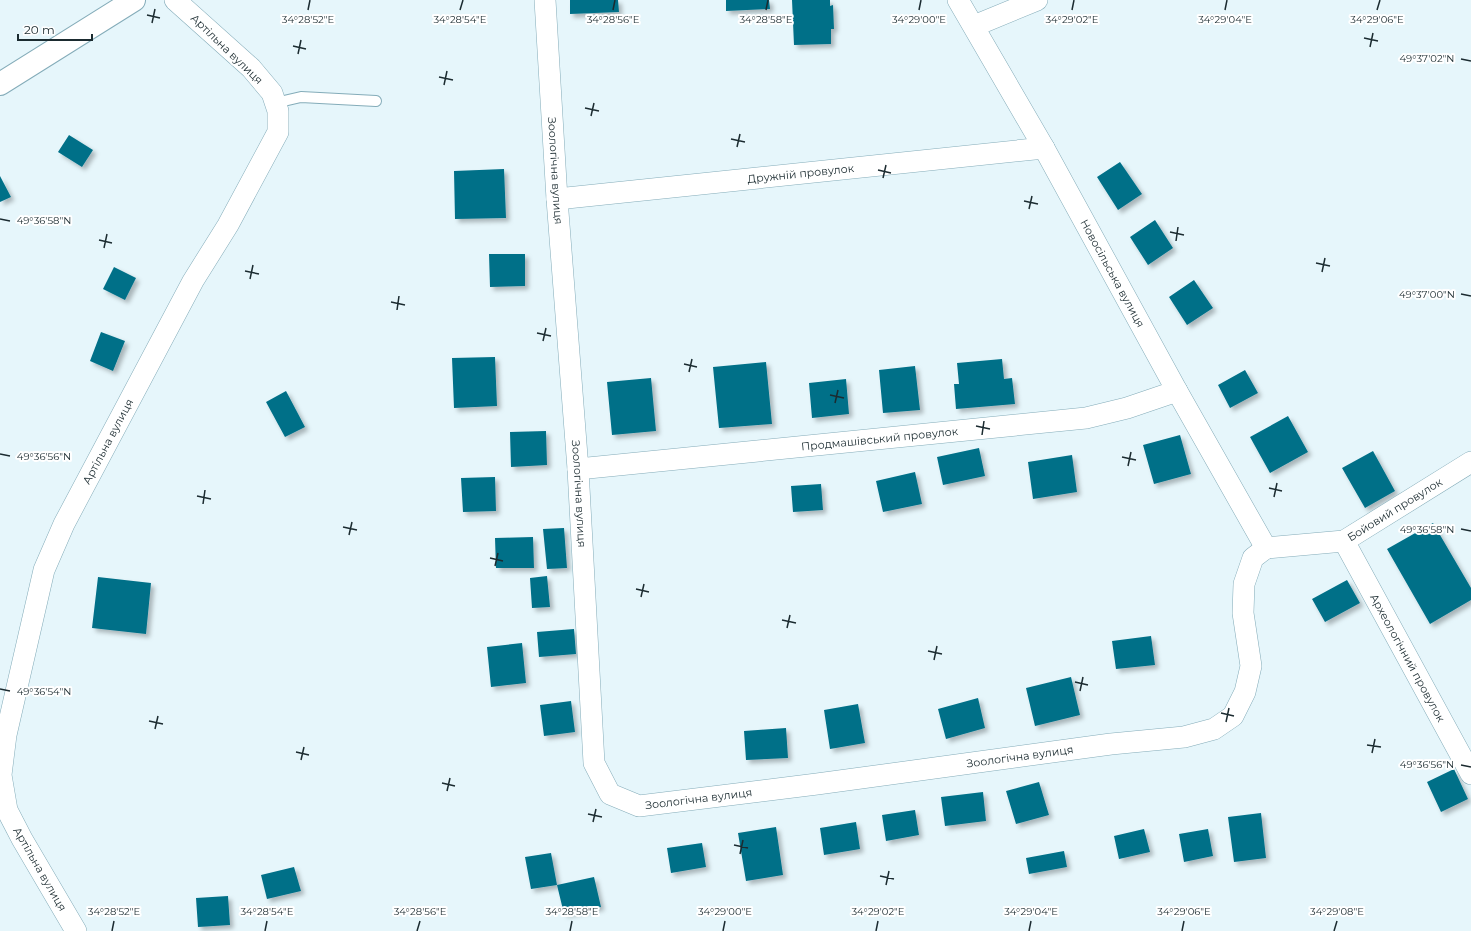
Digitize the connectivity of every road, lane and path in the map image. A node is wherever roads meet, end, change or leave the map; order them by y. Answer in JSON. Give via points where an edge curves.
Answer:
{"nodes":[{"id":1,"x":134,"y":0,"type":"edge"},
{"id":2,"x":175,"y":0,"type":"edge"},
{"id":3,"x":545,"y":0,"type":"edge"},
{"id":4,"x":958,"y":0,"type":"edge"},
{"id":5,"x":1037,"y":0,"type":"edge"},
{"id":6,"x":974,"y":26,"type":"junction"},
{"id":7,"x":0,"y":84,"type":"edge"},
{"id":8,"x":376,"y":101,"type":"dead end"},
{"id":9,"x":275,"y":103,"type":"junction"},
{"id":10,"x":1044,"y":148,"type":"junction"},
{"id":11,"x":557,"y":199,"type":"junction"},
{"id":12,"x":1177,"y":391,"type":"junction"},
{"id":13,"x":1471,"y":462,"type":"edge"},
{"id":14,"x":578,"y":469,"type":"junction"},
{"id":15,"x":1344,"y":541,"type":"junction"},
{"id":16,"x":1266,"y":548,"type":"junction"},
{"id":17,"x":1471,"y":774,"type":"edge"},
{"id":18,"x":76,"y":931,"type":"edge"}],
"edges":[{"from":1,"to":7,"type":"street"},
{"from":2,"to":9,"type":"street","name":"Артільна вулиця","via":[[251,68],[272,93]]},
{"from":3,"to":11,"type":"street","name":"Зоологічна вулиця"},
{"from":4,"to":6,"type":"street","name":"Новосільська вулиця"},
{"from":5,"to":6,"type":"street"},
{"from":6,"to":10,"type":"street","name":"Новосільська вулиця"},
{"from":8,"to":9,"type":"lane","via":[[300,97]]},
{"from":9,"to":18,"type":"street","name":"Артільна вулиця","via":[[278,111],[278,132],[228,225],[193,281],[64,524],[44,570],[6,735],[1,775],[7,810]]},
{"from":10,"to":11,"type":"street","name":"Дружній провулок"},
{"from":10,"to":12,"type":"street","name":"Новосільська вулиця"},
{"from":11,"to":14,"type":"street","name":"Зоологічна вулиця"},
{"from":12,"to":14,"type":"street","name":"Продмашівський провулок","via":[[1127,408],[1086,418]]},
{"from":12,"to":16,"type":"street","name":"Новосільська вулиця"},
{"from":13,"to":15,"type":"street","name":"Бойовий провулок"},
{"from":14,"to":16,"type":"street","name":"Зоологічна вулиця","via":[[594,764],[610,794],[639,806],[1111,744],[1184,737],[1214,729],[1233,716],[1245,692],[1251,666],[1243,613],[1244,584],[1253,558]]},
{"from":15,"to":16,"type":"street","name":"Бойовий провулок"},
{"from":15,"to":17,"type":"street","name":"Археологічний провулок"}]}
